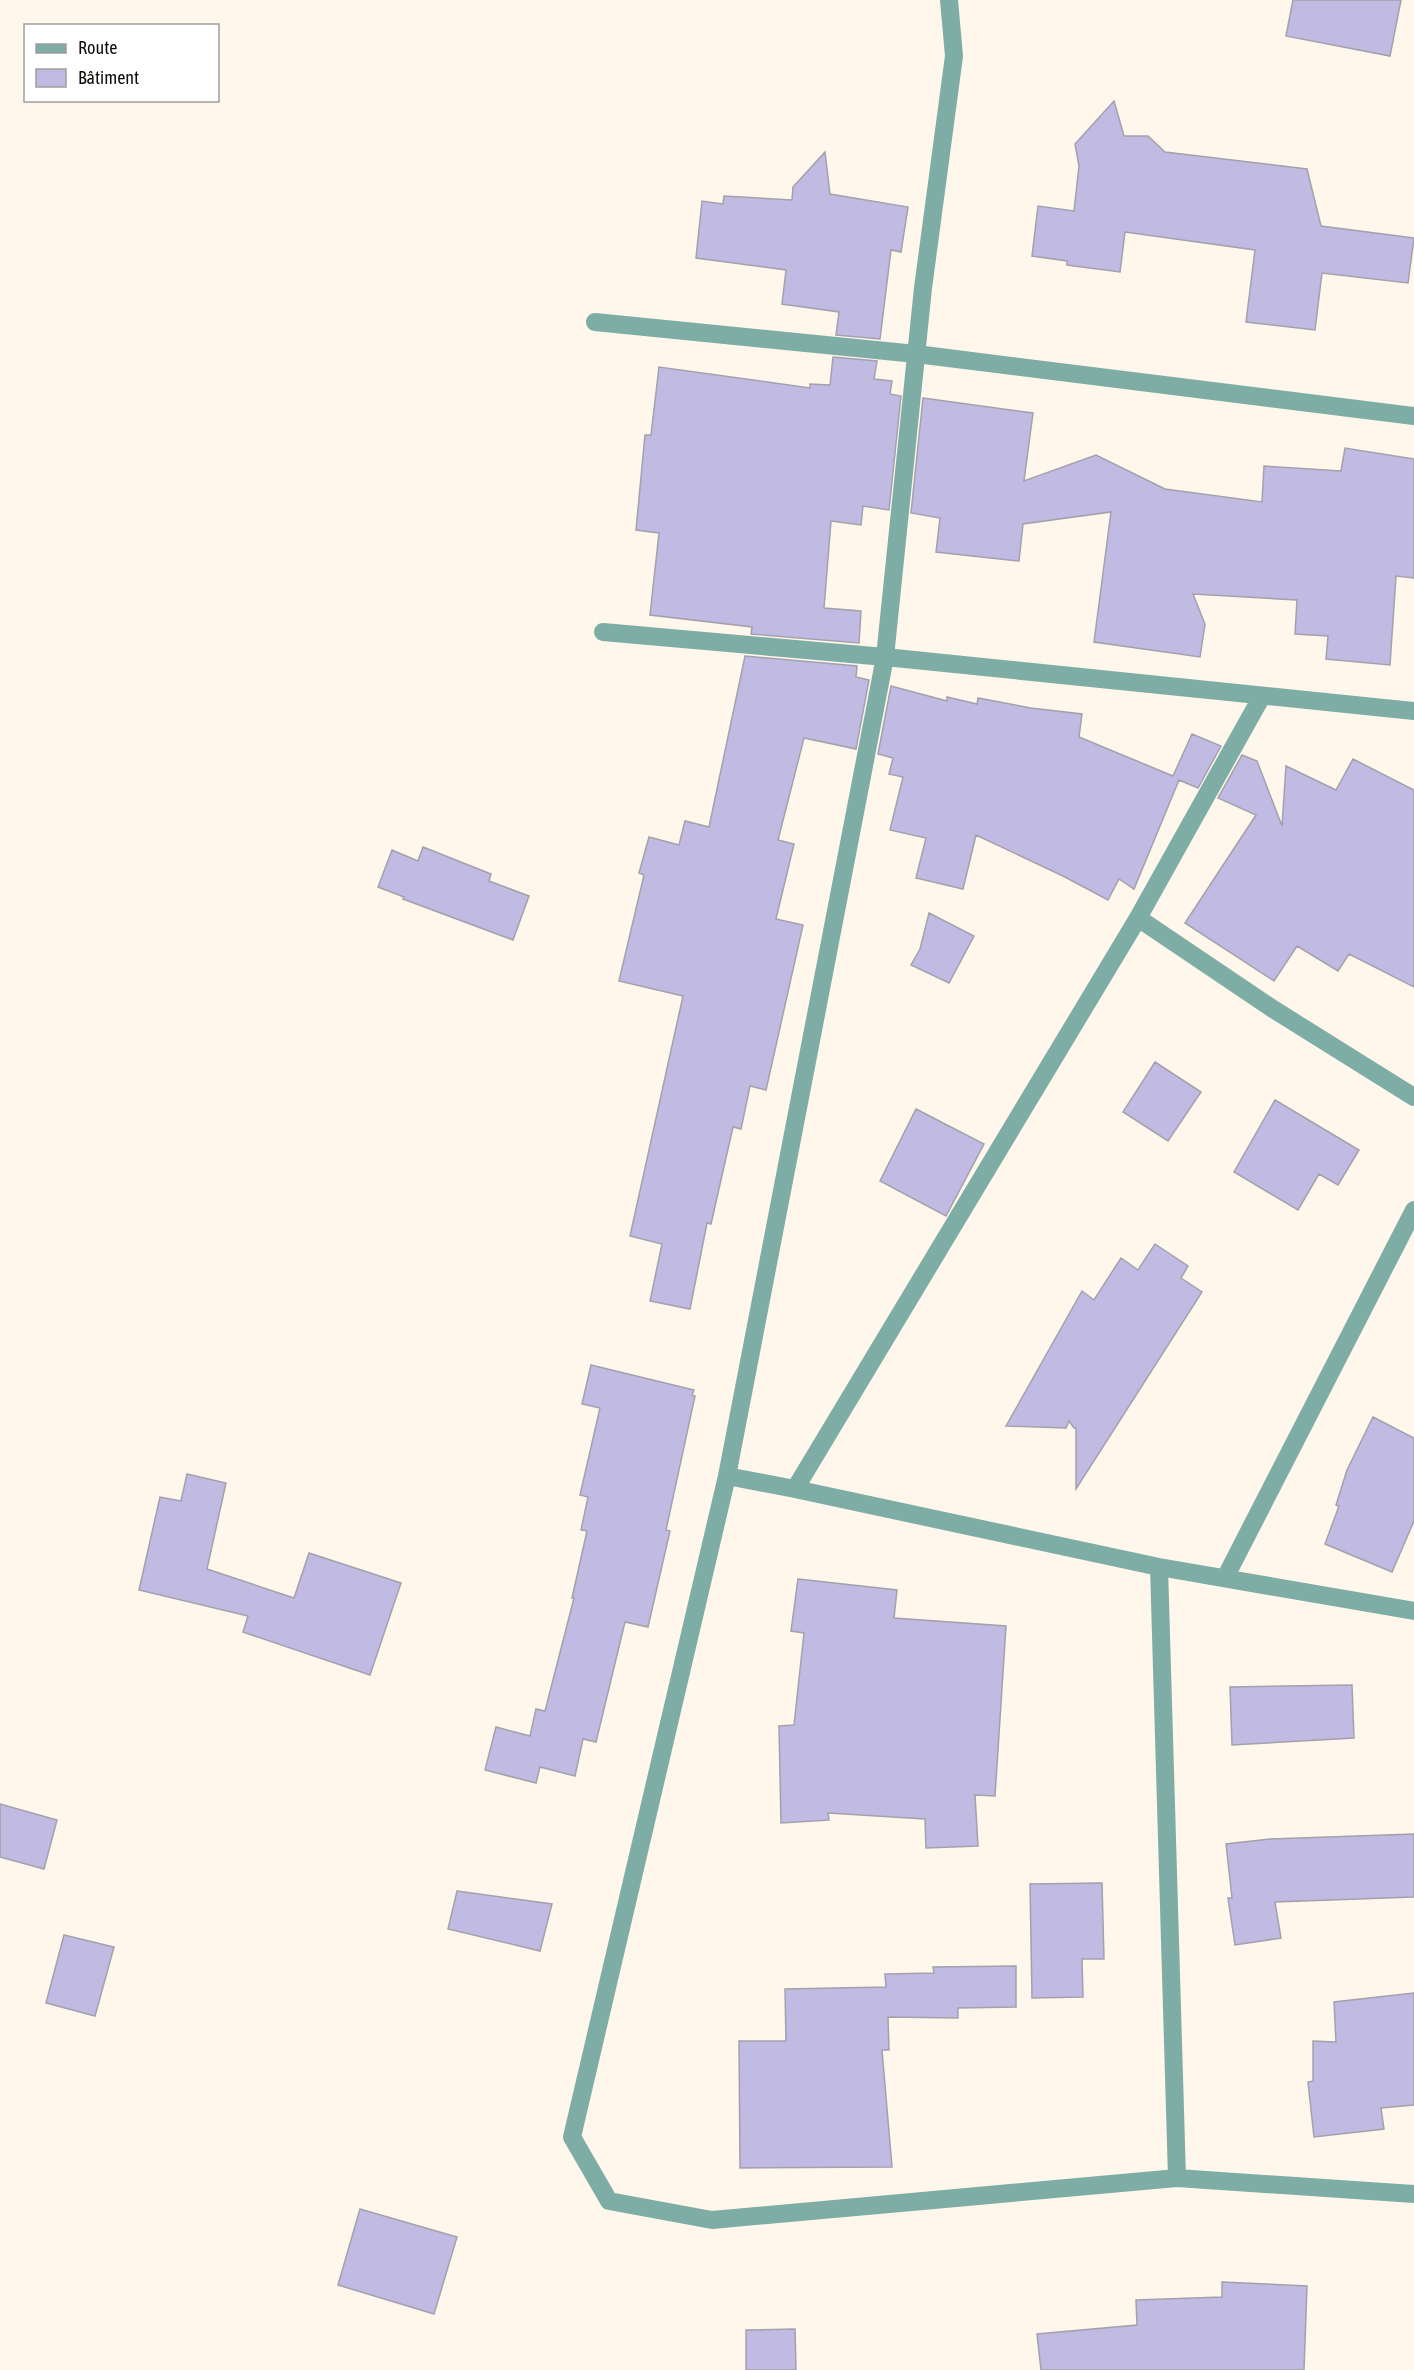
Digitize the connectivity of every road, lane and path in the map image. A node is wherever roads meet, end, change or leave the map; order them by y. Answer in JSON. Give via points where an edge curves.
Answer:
{"nodes":[{"id":1,"x":949,"y":0,"type":"edge"},
{"id":2,"x":595,"y":322,"type":"dead end"},
{"id":3,"x":916,"y":354,"type":"junction"},
{"id":4,"x":1414,"y":416,"type":"edge"},
{"id":5,"x":603,"y":632,"type":"dead end"},
{"id":6,"x":885,"y":657,"type":"junction"},
{"id":7,"x":1262,"y":696,"type":"junction"},
{"id":8,"x":1414,"y":711,"type":"edge"},
{"id":9,"x":1138,"y":918,"type":"junction"},
{"id":10,"x":1414,"y":1097,"type":"edge"},
{"id":11,"x":1414,"y":1210,"type":"edge"},
{"id":12,"x":727,"y":1476,"type":"junction"},
{"id":13,"x":795,"y":1489,"type":"junction"},
{"id":14,"x":1159,"y":1567,"type":"junction"},
{"id":15,"x":1225,"y":1578,"type":"junction"},
{"id":16,"x":1414,"y":1611,"type":"edge"},
{"id":17,"x":1177,"y":2178,"type":"junction"},
{"id":18,"x":1414,"y":2194,"type":"edge"}],
"edges":[{"from":1,"to":3,"type":"street","via":[[954,56]]},
{"from":2,"to":3,"type":"street"},
{"from":3,"to":4,"type":"street"},
{"from":3,"to":6,"type":"street"},
{"from":5,"to":6,"type":"street"},
{"from":6,"to":7,"type":"street"},
{"from":6,"to":12,"type":"street"},
{"from":7,"to":8,"type":"street"},
{"from":7,"to":9,"type":"street"},
{"from":9,"to":10,"type":"street"},
{"from":9,"to":13,"type":"street"},
{"from":11,"to":15,"type":"street"},
{"from":12,"to":13,"type":"street"},
{"from":12,"to":17,"type":"street","via":[[572,2137],[609,2201],[712,2220]]},
{"from":13,"to":14,"type":"street"},
{"from":14,"to":15,"type":"street"},
{"from":14,"to":17,"type":"street"},
{"from":15,"to":16,"type":"street"},
{"from":17,"to":18,"type":"street"}]}
